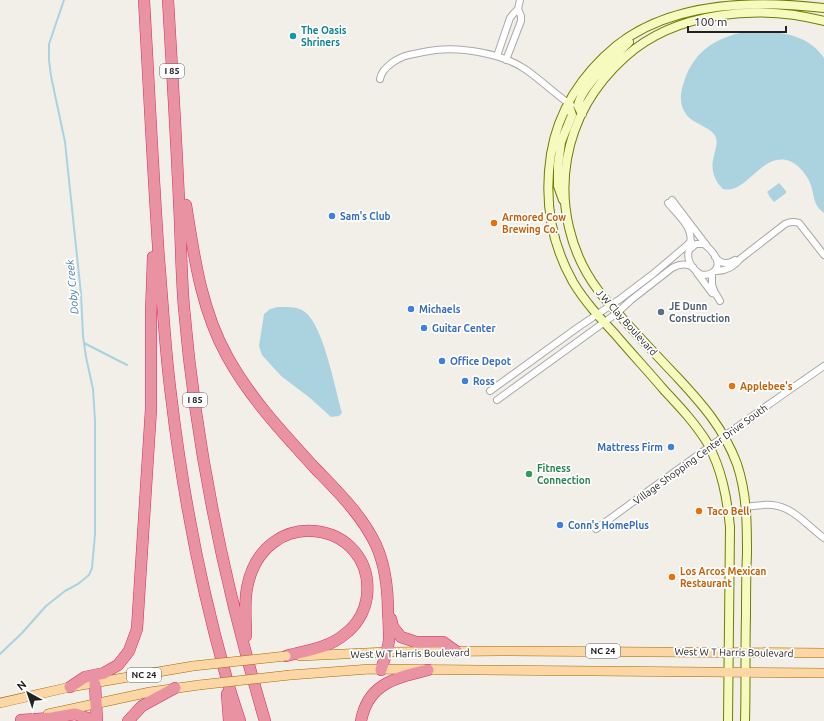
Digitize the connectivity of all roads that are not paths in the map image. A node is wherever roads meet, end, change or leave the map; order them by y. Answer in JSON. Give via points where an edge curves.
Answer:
{"nodes":[{"id":1,"x":144,"y":0,"type":"edge"},
{"id":2,"x":168,"y":0,"type":"edge"},
{"id":3,"x":520,"y":0,"type":"edge"},
{"id":4,"x":824,"y":8,"type":"edge"},
{"id":5,"x":518,"y":9,"type":"junction"},
{"id":6,"x":824,"y":21,"type":"edge"},
{"id":7,"x":637,"y":32,"type":"junction"},
{"id":8,"x":497,"y":56,"type":"junction"},
{"id":9,"x":506,"y":60,"type":"junction"},
{"id":10,"x":380,"y":80,"type":"dead end"},
{"id":11,"x":568,"y":103,"type":"junction"},
{"id":12,"x":582,"y":114,"type":"junction"},
{"id":13,"x":176,"y":143,"type":"junction"},
{"id":14,"x":155,"y":198,"type":"junction"},
{"id":15,"x":565,"y":202,"type":"junction"},
{"id":16,"x":691,"y":241,"type":"junction"},
{"id":17,"x":707,"y":246,"type":"junction"},
{"id":18,"x":689,"y":250,"type":"junction"},
{"id":19,"x":824,"y":255,"type":"edge"},
{"id":20,"x":715,"y":257,"type":"junction"},
{"id":21,"x":740,"y":259,"type":"junction"},
{"id":22,"x":695,"y":269,"type":"junction"},
{"id":23,"x":713,"y":272,"type":"junction"},
{"id":24,"x":716,"y":294,"type":"junction"},
{"id":25,"x":720,"y":301,"type":"dead end"},
{"id":26,"x":611,"y":306,"type":"junction"},
{"id":27,"x":617,"y":313,"type":"junction"},
{"id":28,"x":597,"y":314,"type":"junction"},
{"id":29,"x":604,"y":322,"type":"junction"},
{"id":30,"x":824,"y":366,"type":"edge"},
{"id":31,"x":490,"y":391,"type":"dead end"},
{"id":32,"x":497,"y":400,"type":"dead end"},
{"id":33,"x":724,"y":436,"type":"junction"},
{"id":34,"x":709,"y":446,"type":"junction"},
{"id":35,"x":746,"y":507,"type":"junction"},
{"id":36,"x":596,"y":529,"type":"dead end"},
{"id":37,"x":824,"y":538,"type":"edge"},
{"id":38,"x":388,"y":607,"type":"junction"},
{"id":39,"x":387,"y":652,"type":"junction"},
{"id":40,"x":457,"y":652,"type":"junction"},
{"id":41,"x":728,"y":652,"type":"junction"},
{"id":42,"x":745,"y":652,"type":"junction"},
{"id":43,"x":246,"y":653,"type":"junction"},
{"id":44,"x":824,"y":653,"type":"edge"},
{"id":45,"x":286,"y":656,"type":"junction"},
{"id":46,"x":381,"y":670,"type":"junction"},
{"id":47,"x":428,"y":670,"type":"junction"},
{"id":48,"x":728,"y":673,"type":"junction"},
{"id":49,"x":746,"y":673,"type":"junction"},
{"id":50,"x":824,"y":674,"type":"edge"},
{"id":51,"x":226,"y":676,"type":"junction"},
{"id":52,"x":95,"y":684,"type":"junction"},
{"id":53,"x":70,"y":687,"type":"junction"},
{"id":54,"x":174,"y":688,"type":"junction"},
{"id":55,"x":0,"y":703,"type":"edge"},
{"id":56,"x":95,"y":703,"type":"junction"},
{"id":57,"x":19,"y":720,"type":"edge"},
{"id":58,"x":91,"y":721,"type":"edge"},
{"id":59,"x":97,"y":721,"type":"edge"},
{"id":60,"x":128,"y":721,"type":"edge"},
{"id":61,"x":229,"y":721,"type":"edge"},
{"id":62,"x":240,"y":721,"type":"edge"},
{"id":63,"x":265,"y":721,"type":"edge"},
{"id":64,"x":361,"y":721,"type":"edge"},
{"id":65,"x":728,"y":721,"type":"edge"},
{"id":66,"x":745,"y":721,"type":"edge"}],
"edges":[{"from":1,"to":14,"type":"highway","number":"I 85"},
{"from":2,"to":13,"type":"highway","number":"I 85"},
{"from":3,"to":5,"type":"street"},
{"from":4,"to":7,"type":"street","name":"J W Clay Boulevard","via":[[772,0],[725,3],[678,14]]},
{"from":5,"to":8,"type":"street","via":[[510,18]]},
{"from":5,"to":9,"type":"street","via":[[521,21]]},
{"from":6,"to":12,"type":"street","name":"J W Clay Boulevard","via":[[785,14],[746,13],[712,17],[674,28],[643,43],[621,60],[597,87]]},
{"from":7,"to":11,"type":"street","name":"J W Clay Boulevard","via":[[598,62],[583,79]]},
{"from":7,"to":12,"type":"street","via":[[600,72],[580,99],[578,106]]},
{"from":8,"to":9,"type":"street"},
{"from":8,"to":10,"type":"street","via":[[455,49],[405,56],[384,71]]},
{"from":9,"to":11,"type":"street","via":[[524,69]]},
{"from":11,"to":12,"type":"street"},
{"from":11,"to":15,"type":"street","via":[[572,115],[561,142],[557,171],[559,190]]},
{"from":11,"to":28,"type":"street","name":"J W Clay Boulevard","via":[[557,130],[550,165],[550,217],[557,246],[567,271]]},
{"from":12,"to":15,"type":"street","name":"J W Clay Boulevard","via":[[573,132],[567,157]]},
{"from":13,"to":38,"type":"highway","via":[[196,266],[216,332],[238,375],[264,411],[346,501],[368,530],[376,545],[385,574]]},
{"from":13,"to":43,"type":"highway","number":"I 85","via":[[184,307],[195,401],[212,508]]},
{"from":14,"to":51,"type":"highway","number":"I 85","via":[[170,393],[179,456],[196,552]]},
{"from":14,"to":53,"type":"highway","via":[[151,409],[137,629],[129,651],[118,665],[104,673],[85,677]]},
{"from":15,"to":26,"type":"street","name":"J W Clay Boulevard","via":[[570,231],[581,262]]},
{"from":16,"to":17,"type":"street","via":[[688,229],[670,201]]},
{"from":16,"to":18,"type":"street"},
{"from":16,"to":26,"type":"street"},
{"from":17,"to":18,"type":"street","via":[[696,244]]},
{"from":17,"to":20,"type":"street"},
{"from":18,"to":22,"type":"street","via":[[688,258]]},
{"from":19,"to":21,"type":"street","via":[[799,223],[794,221],[785,224]]},
{"from":20,"to":21,"type":"street","via":[[728,264]]},
{"from":20,"to":23,"type":"street","via":[[717,263]]},
{"from":21,"to":23,"type":"street","via":[[730,268]]},
{"from":22,"to":23,"type":"street","via":[[703,275]]},
{"from":22,"to":24,"type":"street","via":[[712,293]]},
{"from":22,"to":27,"type":"street","via":[[685,264],[676,265]]},
{"from":23,"to":24,"type":"street","via":[[712,285]]},
{"from":24,"to":25,"type":"street"},
{"from":26,"to":27,"type":"street","name":"J W Clay Boulevard"},
{"from":26,"to":28,"type":"street"},
{"from":27,"to":29,"type":"street"},
{"from":27,"to":33,"type":"street","name":"J W Clay Boulevard","via":[[695,396]]},
{"from":28,"to":29,"type":"street","name":"J W Clay Boulevard"},
{"from":28,"to":31,"type":"street"},
{"from":29,"to":32,"type":"street"},
{"from":29,"to":34,"type":"street","name":"J W Clay Boulevard","via":[[690,419]]},
{"from":30,"to":33,"type":"street","name":"Village Shopping Center Drive South"},
{"from":33,"to":34,"type":"street","name":"Village Shopping Center Drive South"},
{"from":33,"to":35,"type":"street","name":"J W Clay Boulevard","via":[[740,473]]},
{"from":34,"to":36,"type":"street","name":"Village Shopping Center Drive South"},
{"from":34,"to":41,"type":"street","name":"J W Clay Boulevard","via":[[724,487],[730,526]]},
{"from":35,"to":37,"type":"street","via":[[768,505],[785,508]]},
{"from":35,"to":42,"type":"street","name":"J W Clay Boulevard"},
{"from":38,"to":39,"type":"highway"},
{"from":38,"to":40,"type":"highway","via":[[393,627],[401,637],[416,642],[443,642]]},
{"from":39,"to":40,"type":"main road","name":"West W T Harris Boulevard","number":"NC 24"},
{"from":39,"to":45,"type":"main road","name":"West W T Harris Boulevard","number":"NC 24"},
{"from":39,"to":46,"type":"highway"},
{"from":40,"to":41,"type":"main road","name":"West W T Harris Boulevard","number":"NC 24"},
{"from":41,"to":42,"type":"main road","name":"West W T Harris Boulevard","number":"NC 24"},
{"from":41,"to":48,"type":"street","name":"J W Clay Boulevard"},
{"from":42,"to":44,"type":"main road","name":"West W T Harris Boulevard","number":"NC 24"},
{"from":42,"to":49,"type":"street","name":"J W Clay Boulevard"},
{"from":43,"to":45,"type":"highway","via":[[247,587],[260,556],[274,542],[302,530],[336,537],[355,553],[363,566],[367,585],[363,611],[352,628],[334,641]]},
{"from":43,"to":63,"type":"highway","number":"I 85"},
{"from":45,"to":52,"type":"main road","name":"West W T Harris Boulevard","number":"NC 24","bridge":true,"via":[[194,666]]},
{"from":46,"to":47,"type":"main road","name":"West W T Harris Boulevard","number":"NC 24"},
{"from":46,"to":54,"type":"main road","name":"West W T Harris Boulevard","number":"NC 24","bridge":true,"via":[[290,675]]},
{"from":47,"to":48,"type":"main road","name":"West W T Harris Boulevard","number":"NC 24"},
{"from":47,"to":64,"type":"highway","via":[[399,677],[382,685],[370,698]]},
{"from":48,"to":49,"type":"main road","name":"West W T Harris Boulevard","number":"NC 24"},
{"from":48,"to":65,"type":"street","name":"J W Clay Boulevard"},
{"from":49,"to":50,"type":"main road","name":"West W T Harris Boulevard","number":"NC 24"},
{"from":49,"to":66,"type":"street","name":"J W Clay Boulevard"},
{"from":51,"to":61,"type":"highway"},
{"from":51,"to":62,"type":"highway","number":"I 85"},
{"from":52,"to":53,"type":"main road","name":"West W T Harris Boulevard","number":"NC 24"},
{"from":52,"to":56,"type":"highway"},
{"from":53,"to":55,"type":"main road","name":"West W T Harris Boulevard","number":"NC 24"},
{"from":54,"to":56,"type":"main road","name":"West W T Harris Boulevard","number":"NC 24"},
{"from":54,"to":60,"type":"highway","via":[[142,706]]},
{"from":56,"to":57,"type":"main road","name":"West W T Harris Boulevard","number":"NC 24"},
{"from":56,"to":59,"type":"highway"},
{"from":57,"to":58,"type":"highway","via":[[75,714]]}]}
